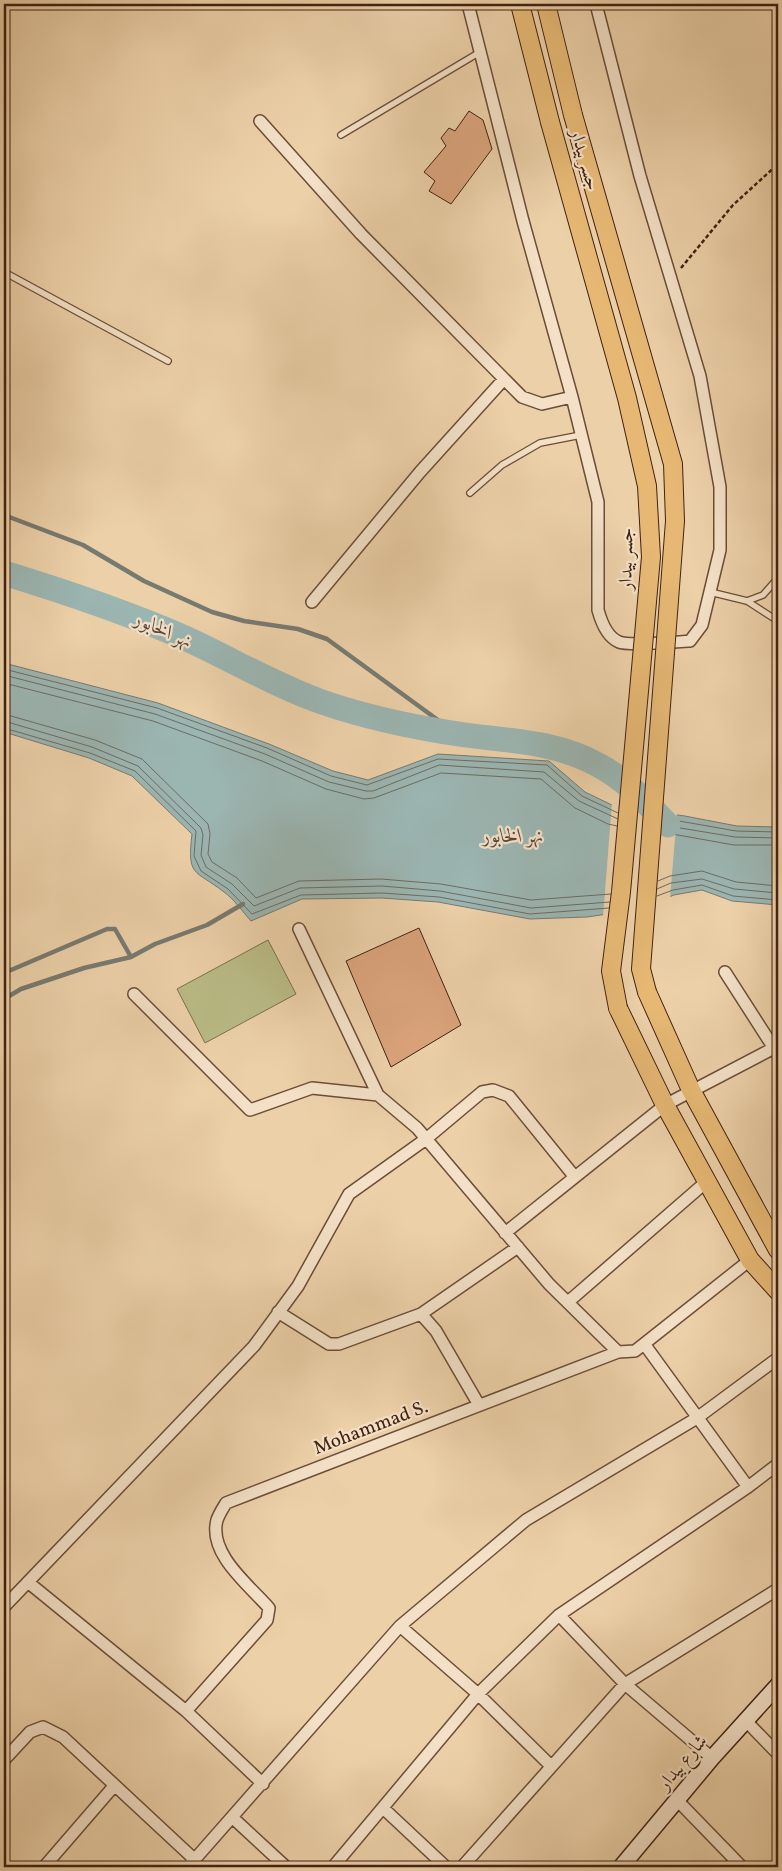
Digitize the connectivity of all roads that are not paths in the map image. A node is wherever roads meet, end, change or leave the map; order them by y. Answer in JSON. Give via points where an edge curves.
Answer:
{"nodes":[{"id":1,"x":468,"y":4,"type":"edge"},
{"id":2,"x":520,"y":4,"type":"edge"},
{"id":3,"x":546,"y":4,"type":"edge"},
{"id":4,"x":596,"y":4,"type":"edge"},
{"id":5,"x":480,"y":52,"type":"junction"},
{"id":6,"x":260,"y":121,"type":"dead end"},
{"id":7,"x":341,"y":135,"type":"dead end"},
{"id":8,"x":4,"y":272,"type":"edge"},
{"id":9,"x":168,"y":361,"type":"dead end"},
{"id":10,"x":504,"y":379,"type":"junction"},
{"id":11,"x":572,"y":397,"type":"junction"},
{"id":12,"x":581,"y":435,"type":"junction"},
{"id":13,"x":470,"y":493,"type":"dead end"},
{"id":14,"x":778,"y":578,"type":"edge"},
{"id":15,"x":710,"y":592,"type":"junction"},
{"id":16,"x":747,"y":601,"type":"junction"},
{"id":17,"x":312,"y":602,"type":"dead end"},
{"id":18,"x":778,"y":621,"type":"edge"},
{"id":19,"x":299,"y":929,"type":"dead end"},
{"id":20,"x":725,"y":972,"type":"dead end"},
{"id":21,"x":134,"y":994,"type":"dead end"},
{"id":22,"x":776,"y":1051,"type":"edge"},
{"id":23,"x":691,"y":1090,"type":"junction"},
{"id":24,"x":378,"y":1095,"type":"junction"},
{"id":25,"x":665,"y":1105,"type":"junction"},
{"id":26,"x":426,"y":1139,"type":"junction"},
{"id":27,"x":574,"y":1176,"type":"junction"},
{"id":28,"x":706,"y":1182,"type":"junction"},
{"id":29,"x":506,"y":1233,"type":"junction"},
{"id":30,"x":776,"y":1241,"type":"edge"},
{"id":31,"x":518,"y":1247,"type":"junction"},
{"id":32,"x":750,"y":1260,"type":"junction"},
{"id":33,"x":778,"y":1291,"type":"edge"},
{"id":34,"x":568,"y":1302,"type":"junction"},
{"id":35,"x":278,"y":1312,"type":"junction"},
{"id":36,"x":421,"y":1314,"type":"junction"},
{"id":37,"x":645,"y":1345,"type":"junction"},
{"id":38,"x":618,"y":1352,"type":"junction"},
{"id":39,"x":778,"y":1358,"type":"edge"},
{"id":40,"x":479,"y":1405,"type":"junction"},
{"id":41,"x":697,"y":1418,"type":"junction"},
{"id":42,"x":778,"y":1464,"type":"edge"},
{"id":43,"x":748,"y":1487,"type":"junction"},
{"id":44,"x":28,"y":1582,"type":"junction"},
{"id":45,"x":778,"y":1589,"type":"edge"},
{"id":46,"x":4,"y":1607,"type":"edge"},
{"id":47,"x":559,"y":1615,"type":"junction"},
{"id":48,"x":400,"y":1626,"type":"junction"},
{"id":49,"x":625,"y":1684,"type":"junction"},
{"id":50,"x":778,"y":1685,"type":"edge"},
{"id":51,"x":478,"y":1694,"type":"junction"},
{"id":52,"x":186,"y":1711,"type":"junction"},
{"id":53,"x":746,"y":1721,"type":"junction"},
{"id":54,"x":778,"y":1754,"type":"edge"},
{"id":55,"x":712,"y":1758,"type":"junction"},
{"id":56,"x":4,"y":1760,"type":"edge"},
{"id":57,"x":551,"y":1766,"type":"junction"},
{"id":58,"x":263,"y":1784,"type":"junction"},
{"id":59,"x":114,"y":1786,"type":"junction"},
{"id":60,"x":678,"y":1801,"type":"junction"},
{"id":61,"x":383,"y":1808,"type":"junction"},
{"id":62,"x":233,"y":1818,"type":"junction"},
{"id":63,"x":191,"y":1863,"type":"edge"},
{"id":64,"x":44,"y":1867,"type":"edge"},
{"id":65,"x":286,"y":1867,"type":"edge"},
{"id":66,"x":333,"y":1867,"type":"edge"},
{"id":67,"x":446,"y":1867,"type":"edge"},
{"id":68,"x":462,"y":1867,"type":"edge"},
{"id":69,"x":620,"y":1867,"type":"edge"},
{"id":70,"x":742,"y":1867,"type":"edge"}],
"edges":[{"from":1,"to":5,"type":"street"},
{"from":2,"to":25,"type":"main road","name":"جسر بيدار","bridge":true,"via":[[627,398],[647,486],[651,557],[611,970],[618,1008]]},
{"from":3,"to":23,"type":"main road","name":"جسر بيدار","bridge":true,"via":[[574,115],[673,464],[675,521],[641,968],[647,992]]},
{"from":4,"to":15,"type":"street","via":[[640,176],[700,376],[720,487],[720,550]]},
{"from":5,"to":7,"type":"lane"},
{"from":5,"to":11,"type":"street"},
{"from":6,"to":10,"type":"street","via":[[361,234]]},
{"from":8,"to":9,"type":"lane"},
{"from":10,"to":11,"type":"street","via":[[522,397],[535,403]]},
{"from":10,"to":17,"type":"street","via":[[420,472]]},
{"from":11,"to":12,"type":"street"},
{"from":12,"to":13,"type":"lane","via":[[540,443],[502,465]]},
{"from":12,"to":15,"type":"street","via":[[598,502],[598,610],[608,633],[620,642],[690,641],[702,625]]},
{"from":14,"to":16,"type":"lane","via":[[763,596]]},
{"from":15,"to":16,"type":"lane"},
{"from":16,"to":18,"type":"lane"},
{"from":19,"to":24,"type":"street"},
{"from":20,"to":22,"type":"street"},
{"from":21,"to":24,"type":"street","via":[[250,1110],[312,1088]]},
{"from":22,"to":23,"type":"street"},
{"from":23,"to":25,"type":"street"},
{"from":23,"to":30,"type":"main road","name":"جسر بيدار"},
{"from":24,"to":26,"type":"street"},
{"from":25,"to":27,"type":"street"},
{"from":25,"to":28,"type":"main road","name":"جسر بيدار"},
{"from":26,"to":27,"type":"street","via":[[482,1092],[493,1090],[509,1096]]},
{"from":26,"to":29,"type":"street"},
{"from":26,"to":35,"type":"street","via":[[349,1194],[298,1286]]},
{"from":27,"to":29,"type":"street"},
{"from":28,"to":32,"type":"main road","name":"جسر بيدار"},
{"from":28,"to":34,"type":"street"},
{"from":29,"to":31,"type":"street"},
{"from":31,"to":34,"type":"street"},
{"from":31,"to":36,"type":"street"},
{"from":32,"to":33,"type":"main road","name":"جسر بيدار"},
{"from":32,"to":37,"type":"street","name":"Mohammad S."},
{"from":34,"to":38,"type":"street"},
{"from":35,"to":36,"type":"street","via":[[329,1344],[339,1344]]},
{"from":35,"to":44,"type":"street","via":[[254,1346]]},
{"from":36,"to":40,"type":"street","via":[[436,1331]]},
{"from":37,"to":38,"type":"street","name":"Mohammad S.","via":[[634,1351]]},
{"from":37,"to":41,"type":"street"},
{"from":38,"to":40,"type":"street","name":"Mohammad S."},
{"from":39,"to":41,"type":"street"},
{"from":40,"to":52,"type":"street","name":"Mohammad S.","via":[[226,1503],[217,1522],[219,1547],[228,1566],[269,1608],[262,1626]]},
{"from":41,"to":43,"type":"street"},
{"from":41,"to":48,"type":"street","via":[[526,1520]]},
{"from":42,"to":43,"type":"street"},
{"from":43,"to":47,"type":"street"},
{"from":44,"to":46,"type":"street"},
{"from":44,"to":52,"type":"street"},
{"from":45,"to":49,"type":"street"},
{"from":47,"to":49,"type":"street"},
{"from":47,"to":51,"type":"street"},
{"from":48,"to":51,"type":"street"},
{"from":48,"to":58,"type":"street"},
{"from":49,"to":55,"type":"street"},
{"from":49,"to":57,"type":"street"},
{"from":50,"to":53,"type":"main road","name":"شارع بيدار"},
{"from":51,"to":57,"type":"street"},
{"from":51,"to":61,"type":"street"},
{"from":52,"to":58,"type":"street"},
{"from":53,"to":54,"type":"street"},
{"from":53,"to":55,"type":"main road","name":"شارع بيدار"},
{"from":55,"to":60,"type":"main road","name":"شارع بيدار"},
{"from":56,"to":59,"type":"street","via":[[30,1732],[43,1727],[63,1737]]},
{"from":57,"to":68,"type":"street"},
{"from":58,"to":62,"type":"street"},
{"from":59,"to":63,"type":"street"},
{"from":59,"to":64,"type":"street"},
{"from":60,"to":69,"type":"main road","name":"شارع بيدار"},
{"from":60,"to":70,"type":"street"},
{"from":61,"to":66,"type":"street"},
{"from":61,"to":67,"type":"street"},
{"from":62,"to":63,"type":"street"},
{"from":62,"to":65,"type":"street"}]}
